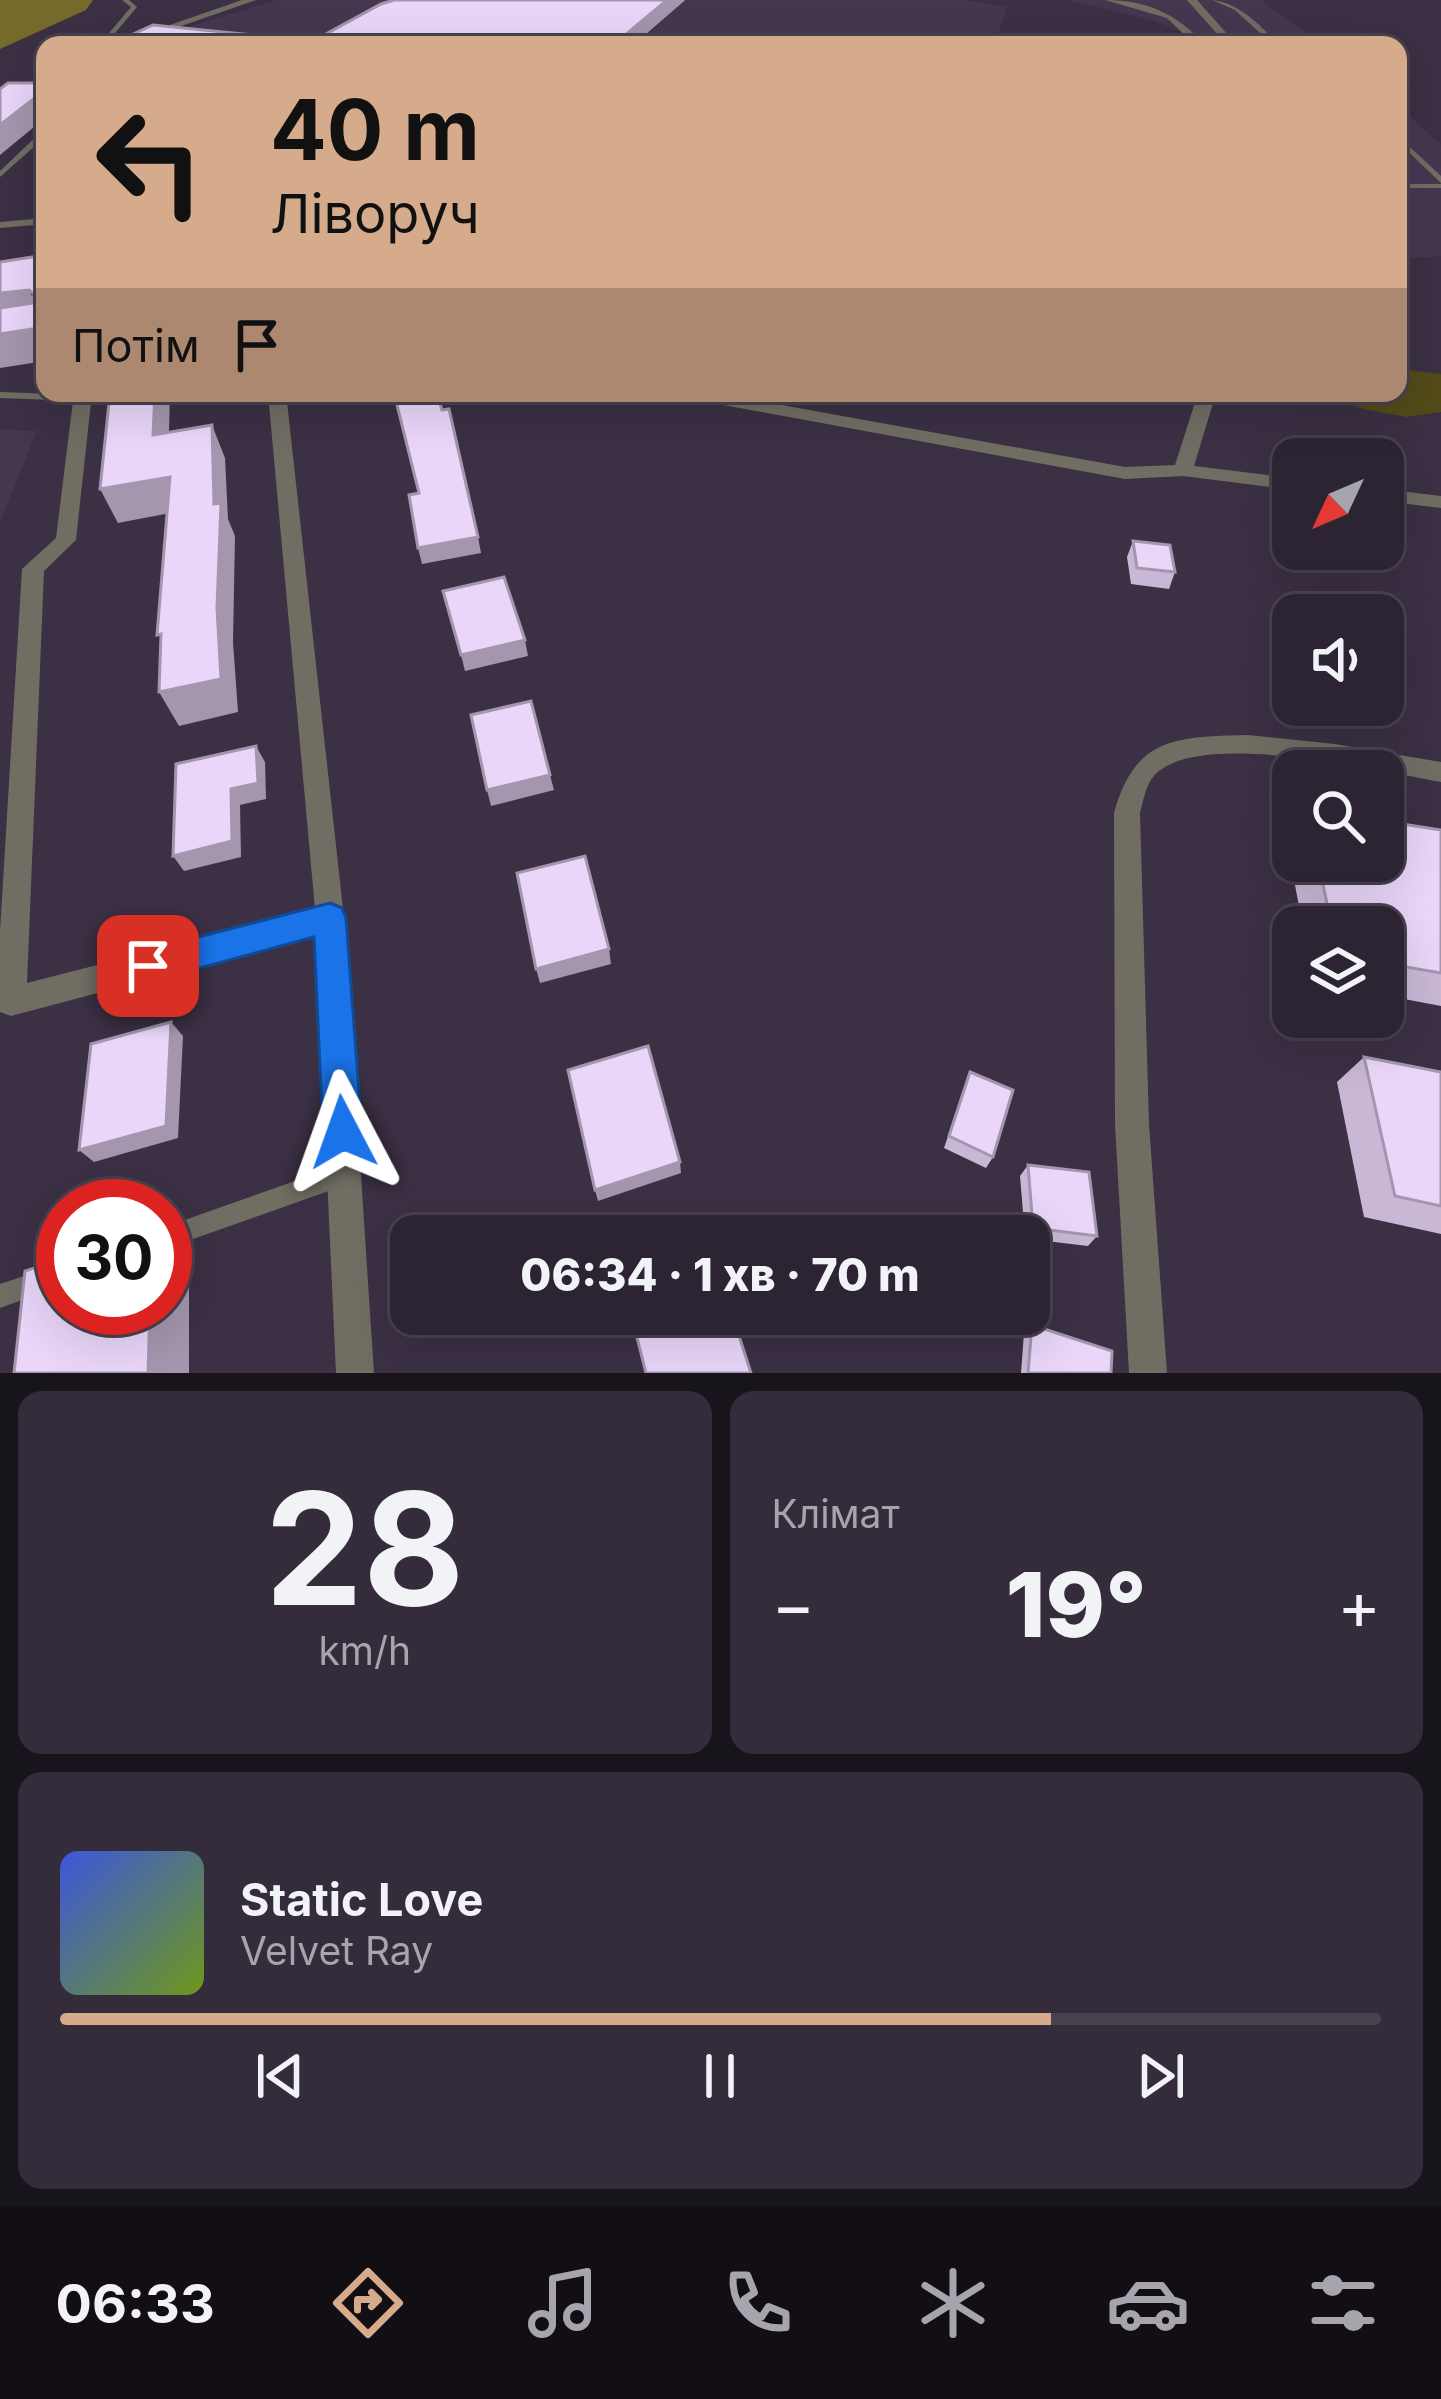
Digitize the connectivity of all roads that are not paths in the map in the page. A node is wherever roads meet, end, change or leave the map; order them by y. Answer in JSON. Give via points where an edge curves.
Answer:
{"nodes":[{"id":1,"x":125,"y":0,"type":"edge"},
{"id":2,"x":251,"y":0,"type":"edge"},
{"id":3,"x":1110,"y":0,"type":"edge"},
{"id":4,"x":1192,"y":0,"type":"edge"},
{"id":5,"x":1215,"y":0,"type":"edge"},
{"id":6,"x":110,"y":36,"type":"edge"},
{"id":7,"x":144,"y":36,"type":"edge"},
{"id":8,"x":1191,"y":36,"type":"edge"},
{"id":9,"x":1224,"y":36,"type":"edge"},
{"id":10,"x":1267,"y":36,"type":"edge"},
{"id":11,"x":36,"y":141,"type":"edge"},
{"id":12,"x":1407,"y":148,"type":"edge"},
{"id":13,"x":0,"y":175,"type":"edge"},
{"id":14,"x":1441,"y":184,"type":"edge"},
{"id":15,"x":1407,"y":185,"type":"edge"},
{"id":16,"x":36,"y":222,"type":"edge"},
{"id":17,"x":0,"y":225,"type":"edge"},
{"id":18,"x":0,"y":395,"type":"edge"},
{"id":19,"x":36,"y":395,"type":"edge"},
{"id":20,"x":82,"y":402,"type":"edge"},
{"id":21,"x":278,"y":402,"type":"edge"},
{"id":22,"x":735,"y":402,"type":"edge"},
{"id":23,"x":1204,"y":402,"type":"edge"},
{"id":24,"x":1183,"y":470,"type":"junction"},
{"id":25,"x":1272,"y":481,"type":"edge"},
{"id":26,"x":1404,"y":498,"type":"edge"},
{"id":27,"x":1441,"y":502,"type":"edge"},
{"id":28,"x":1441,"y":772,"type":"edge"},
{"id":29,"x":330,"y":918,"type":"junction"},
{"id":30,"x":345,"y":1175,"type":"junction"},
{"id":31,"x":192,"y":1229,"type":"edge"},
{"id":32,"x":36,"y":1283,"type":"edge"},
{"id":33,"x":0,"y":1296,"type":"edge"},
{"id":34,"x":355,"y":1373,"type":"edge"},
{"id":35,"x":1148,"y":1373,"type":"edge"}],
"edges":[{"from":1,"to":6,"type":"lane","via":[[134,7]]},
{"from":2,"to":7,"type":"street"},
{"from":3,"to":8,"type":"street","via":[[1170,16]]},
{"from":4,"to":9,"type":"street"},
{"from":5,"to":10,"type":"lane"},
{"from":11,"to":13,"type":"lane"},
{"from":12,"to":14,"type":"lane"},
{"from":14,"to":15,"type":"lane"},
{"from":16,"to":17,"type":"lane"},
{"from":18,"to":19,"type":"lane"},
{"from":20,"to":29,"type":"street","via":[[66,540],[33,569],[11,1002]]},
{"from":21,"to":29,"type":"street"},
{"from":22,"to":24,"type":"street","via":[[1125,473]]},
{"from":23,"to":24,"type":"street"},
{"from":24,"to":25,"type":"street"},
{"from":26,"to":27,"type":"street"},
{"from":28,"to":35,"type":"street","via":[[1291,748],[1222,746],[1177,751],[1136,781],[1127,813],[1132,1124]]},
{"from":29,"to":30,"type":"street"},
{"from":30,"to":31,"type":"lane"},
{"from":30,"to":34,"type":"street"},
{"from":32,"to":33,"type":"lane"}]}
